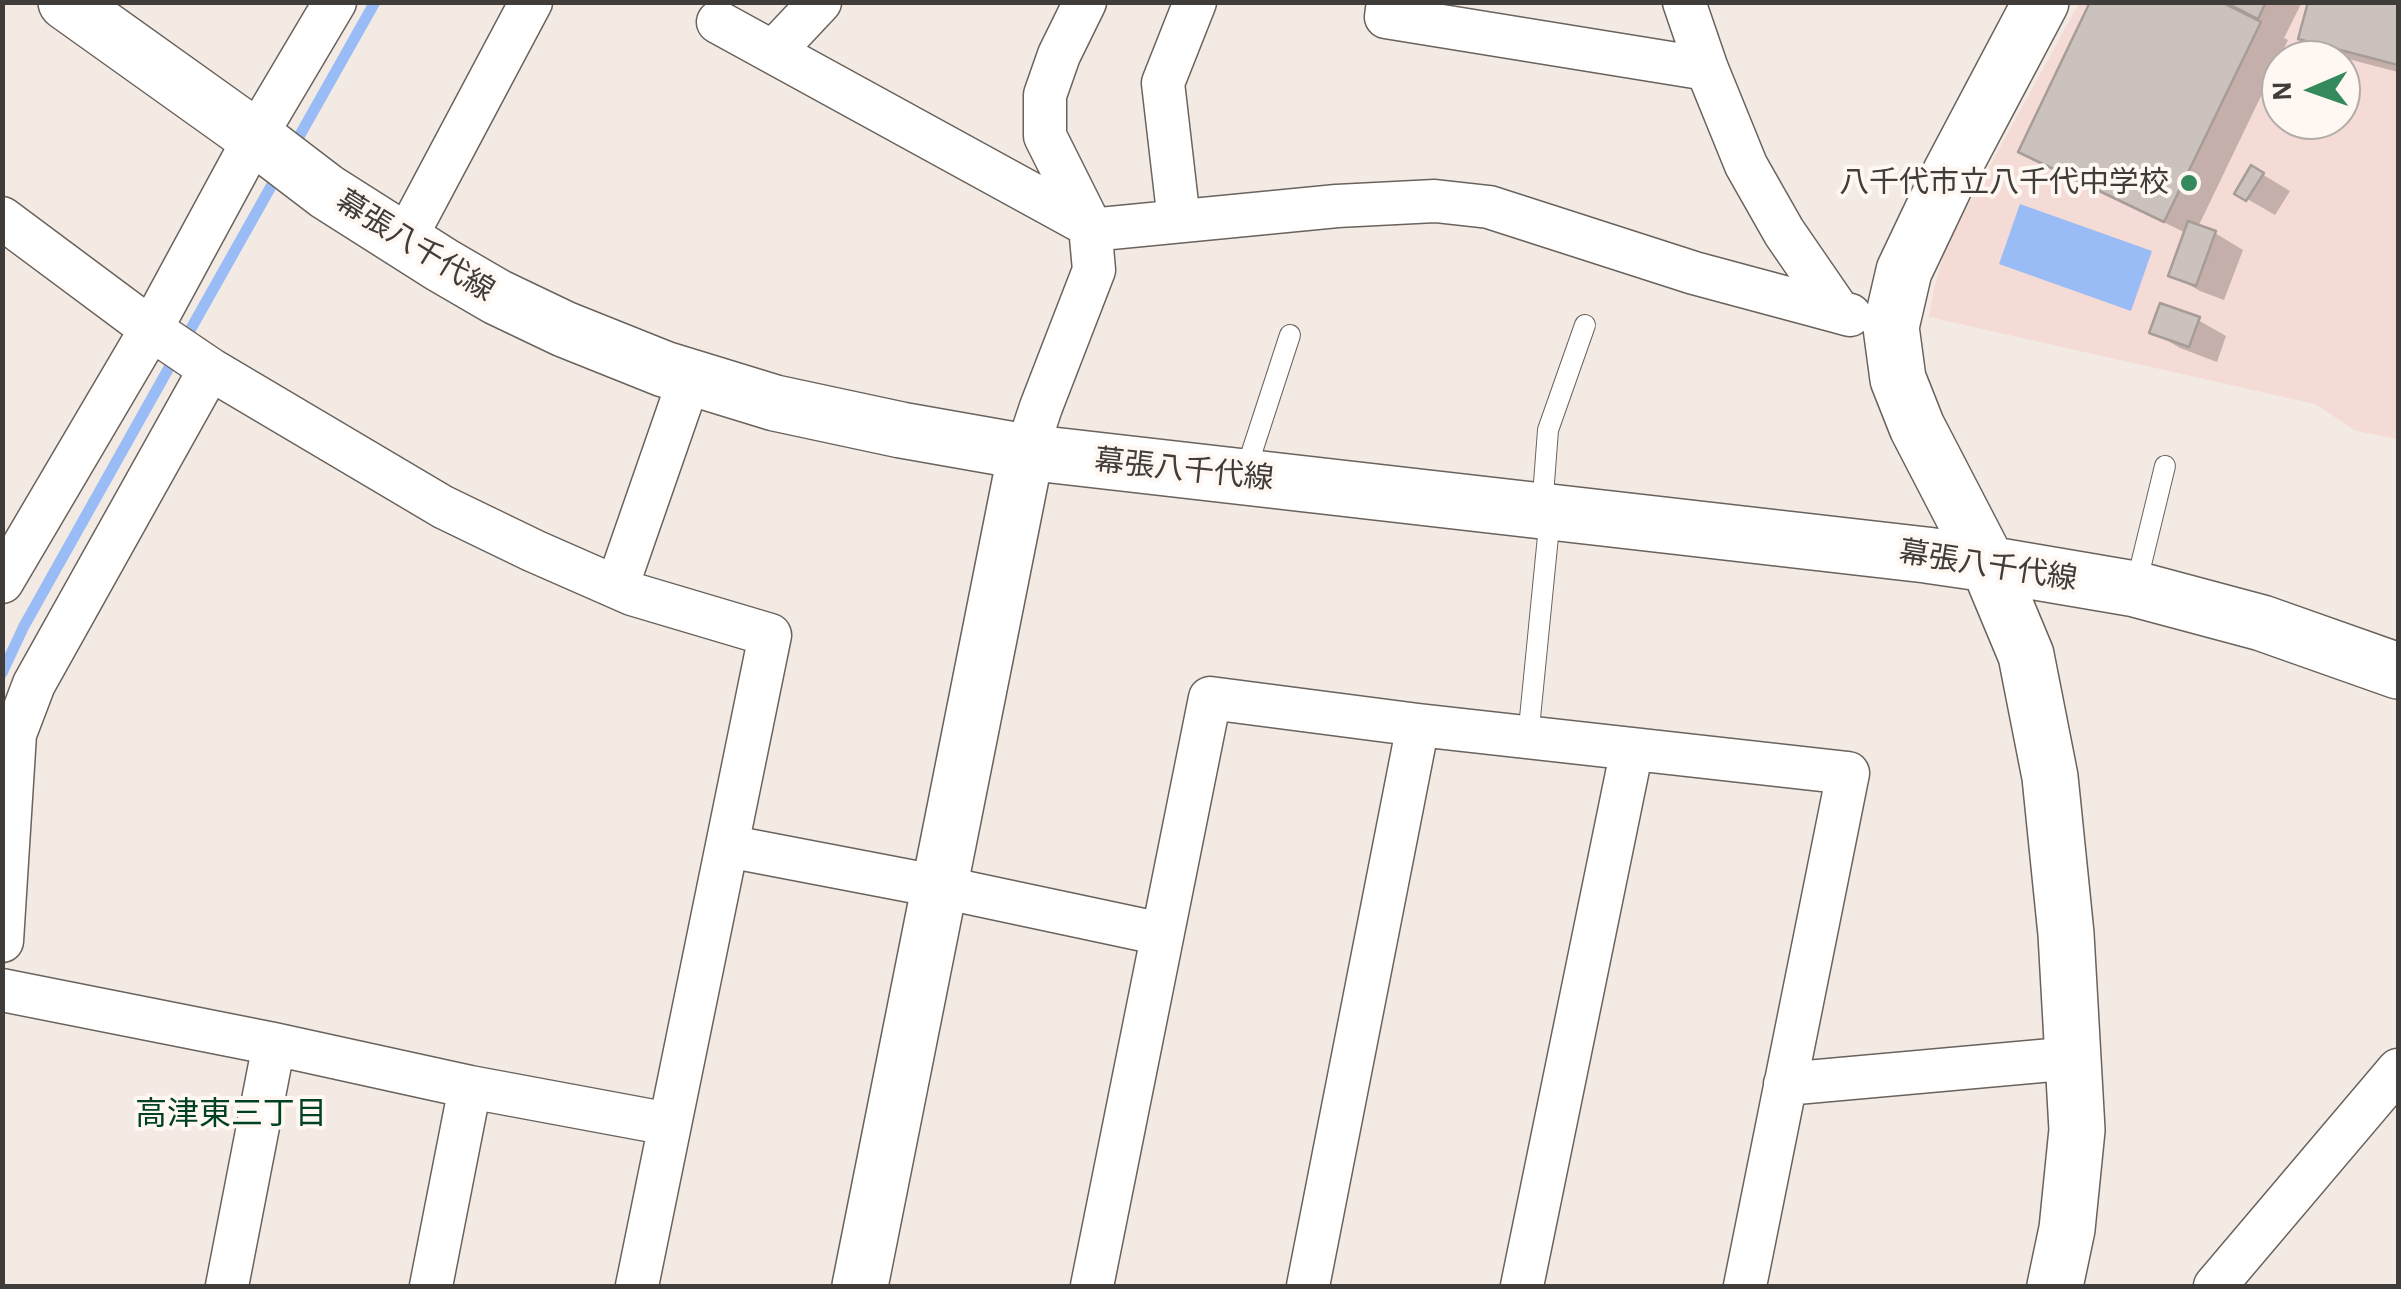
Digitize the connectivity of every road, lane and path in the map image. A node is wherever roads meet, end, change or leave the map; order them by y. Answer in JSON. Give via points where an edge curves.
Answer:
{"nodes":[{"id":1,"x":66,"y":2,"type":"edge"},
{"id":2,"x":335,"y":2,"type":"edge"},
{"id":3,"x":531,"y":2,"type":"edge"},
{"id":4,"x":820,"y":2,"type":"edge"},
{"id":5,"x":1086,"y":2,"type":"edge"},
{"id":6,"x":1195,"y":2,"type":"edge"},
{"id":7,"x":1388,"y":2,"type":"edge"},
{"id":8,"x":1684,"y":2,"type":"edge"},
{"id":9,"x":2042,"y":2,"type":"edge"},
{"id":10,"x":718,"y":22,"type":"dead end"},
{"id":11,"x":773,"y":52,"type":"junction"},
{"id":12,"x":1707,"y":69,"type":"junction"},
{"id":13,"x":276,"y":153,"type":"junction"},
{"id":14,"x":2,"y":218,"type":"edge"},
{"id":15,"x":1178,"y":220,"type":"junction"},
{"id":16,"x":1090,"y":228,"type":"junction"},
{"id":17,"x":404,"y":241,"type":"junction"},
{"id":18,"x":1839,"y":312,"type":"junction"},
{"id":19,"x":1585,"y":325,"type":"dead end"},
{"id":20,"x":1890,"y":327,"type":"junction"},
{"id":21,"x":151,"y":328,"type":"junction"},
{"id":22,"x":1290,"y":335,"type":"dead end"},
{"id":23,"x":210,"y":369,"type":"junction"},
{"id":24,"x":690,"y":377,"type":"junction"},
{"id":25,"x":1026,"y":452,"type":"junction"},
{"id":26,"x":2165,"y":466,"type":"dead end"},
{"id":27,"x":1243,"y":477,"type":"junction"},
{"id":28,"x":1546,"y":512,"type":"junction"},
{"id":29,"x":1988,"y":564,"type":"junction"},
{"id":30,"x":2,"y":582,"type":"edge"},
{"id":31,"x":617,"y":587,"type":"junction"},
{"id":32,"x":2135,"y":589,"type":"junction"},
{"id":33,"x":2396,"y":662,"type":"edge"},
{"id":34,"x":1418,"y":725,"type":"junction"},
{"id":35,"x":1528,"y":738,"type":"junction"},
{"id":36,"x":1632,"y":749,"type":"junction"},
{"id":37,"x":727,"y":846,"type":"junction"},
{"id":38,"x":941,"y":887,"type":"junction"},
{"id":39,"x":1162,"y":934,"type":"junction"},
{"id":40,"x":2,"y":941,"type":"edge"},
{"id":41,"x":2,"y":990,"type":"edge"},
{"id":42,"x":274,"y":1044,"type":"junction"},
{"id":43,"x":2074,"y":1058,"type":"junction"},
{"id":44,"x":2398,"y":1070,"type":"edge"},
{"id":45,"x":1786,"y":1084,"type":"junction"},
{"id":46,"x":470,"y":1087,"type":"junction"},
{"id":47,"x":669,"y":1124,"type":"junction"},
{"id":48,"x":226,"y":1286,"type":"edge"},
{"id":49,"x":431,"y":1286,"type":"edge"},
{"id":50,"x":636,"y":1286,"type":"edge"},
{"id":51,"x":860,"y":1286,"type":"edge"},
{"id":52,"x":1092,"y":1286,"type":"edge"},
{"id":53,"x":1308,"y":1286,"type":"edge"},
{"id":54,"x":1522,"y":1286,"type":"edge"},
{"id":55,"x":1745,"y":1286,"type":"edge"},
{"id":56,"x":2055,"y":1286,"type":"edge"},
{"id":57,"x":2215,"y":1286,"type":"edge"}],
"edges":[{"from":1,"to":13,"type":"main road","name":"幕張八千代線"},
{"from":2,"to":13,"type":"street"},
{"from":3,"to":17,"type":"street"},
{"from":4,"to":11,"type":"street"},
{"from":5,"to":16,"type":"street","via":[[1044,95],[1046,136]]},
{"from":6,"to":15,"type":"street","via":[[1163,83]]},
{"from":7,"to":12,"type":"street","via":[[1386,18]]},
{"from":8,"to":12,"type":"street"},
{"from":9,"to":20,"type":"main road","via":[[1950,172],[1904,271]]},
{"from":10,"to":11,"type":"street"},
{"from":11,"to":16,"type":"street"},
{"from":12,"to":18,"type":"street","via":[[1746,164]]},
{"from":13,"to":17,"type":"main road","name":"幕張八千代線"},
{"from":13,"to":21,"type":"street"},
{"from":14,"to":21,"type":"street"},
{"from":15,"to":16,"type":"street"},
{"from":15,"to":18,"type":"street","via":[[1436,201],[1489,207]]},
{"from":16,"to":25,"type":"street","via":[[1094,270]]},
{"from":17,"to":24,"type":"main road","name":"幕張八千代線","via":[[496,297]]},
{"from":18,"to":20,"type":"street"},
{"from":19,"to":28,"type":"lane","via":[[1548,430]]},
{"from":20,"to":29,"type":"main road","via":[[1898,379],[1917,427]]},
{"from":21,"to":23,"type":"street"},
{"from":21,"to":30,"type":"street"},
{"from":22,"to":27,"type":"lane"},
{"from":23,"to":31,"type":"street","via":[[443,506]]},
{"from":23,"to":40,"type":"street","via":[[34,684],[15,734]]},
{"from":24,"to":25,"type":"main road","name":"幕張八千代線","via":[[775,403]]},
{"from":24,"to":31,"type":"street"},
{"from":25,"to":27,"type":"main road","name":"幕張八千代線"},
{"from":25,"to":38,"type":"main road"},
{"from":26,"to":32,"type":"lane"},
{"from":27,"to":28,"type":"main road","name":"幕張八千代線"},
{"from":28,"to":29,"type":"main road","name":"幕張八千代線"},
{"from":28,"to":35,"type":"lane"},
{"from":29,"to":32,"type":"main road","name":"幕張八千代線"},
{"from":29,"to":43,"type":"main road","via":[[2026,655],[2050,777]]},
{"from":31,"to":37,"type":"street","via":[[770,635]]},
{"from":32,"to":33,"type":"main road","name":"幕張八千代線"},
{"from":34,"to":35,"type":"street"},
{"from":34,"to":39,"type":"street","via":[[1210,698]]},
{"from":34,"to":53,"type":"street"},
{"from":35,"to":36,"type":"street"},
{"from":36,"to":45,"type":"street","via":[[1848,773]]},
{"from":36,"to":54,"type":"street"},
{"from":37,"to":38,"type":"street"},
{"from":37,"to":47,"type":"street"},
{"from":38,"to":39,"type":"street"},
{"from":38,"to":51,"type":"main road"},
{"from":39,"to":52,"type":"street"},
{"from":41,"to":42,"type":"street"},
{"from":42,"to":46,"type":"street"},
{"from":42,"to":48,"type":"street"},
{"from":43,"to":45,"type":"street"},
{"from":43,"to":56,"type":"main road","via":[[2077,1130]]},
{"from":44,"to":57,"type":"street"},
{"from":45,"to":55,"type":"street"},
{"from":46,"to":47,"type":"street"},
{"from":46,"to":49,"type":"street"},
{"from":47,"to":50,"type":"street"}]}
